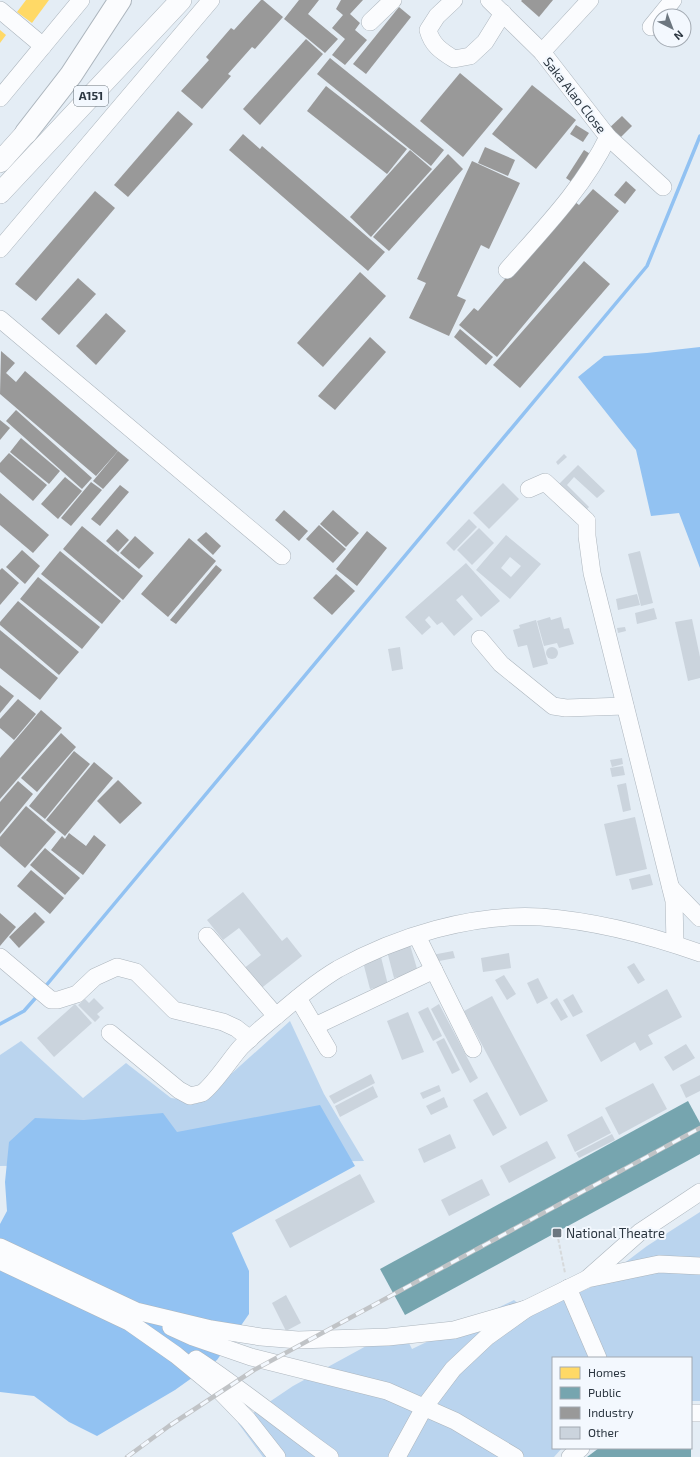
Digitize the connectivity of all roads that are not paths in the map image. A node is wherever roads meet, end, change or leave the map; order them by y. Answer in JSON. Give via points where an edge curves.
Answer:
{"nodes":[{"id":1,"x":81,"y":0,"type":"edge"},
{"id":2,"x":120,"y":0,"type":"edge"},
{"id":3,"x":181,"y":0,"type":"edge"},
{"id":4,"x":211,"y":0,"type":"edge"},
{"id":5,"x":393,"y":0,"type":"edge"},
{"id":6,"x":454,"y":0,"type":"edge"},
{"id":7,"x":489,"y":0,"type":"edge"},
{"id":8,"x":590,"y":0,"type":"edge"},
{"id":9,"x":673,"y":0,"type":"edge"},
{"id":10,"x":0,"y":10,"type":"edge"},
{"id":11,"x":503,"y":13,"type":"junction"},
{"id":12,"x":370,"y":22,"type":"dead end"},
{"id":13,"x":651,"y":27,"type":"dead end"},
{"id":14,"x":43,"y":46,"type":"junction"},
{"id":15,"x":542,"y":52,"type":"junction"},
{"id":16,"x":0,"y":98,"type":"edge"},
{"id":17,"x":26,"y":133,"type":"joint"},
{"id":18,"x":608,"y":137,"type":"junction"},
{"id":19,"x":0,"y":162,"type":"edge"},
{"id":20,"x":663,"y":187,"type":"dead end"},
{"id":21,"x":0,"y":193,"type":"edge"},
{"id":22,"x":0,"y":249,"type":"edge"},
{"id":23,"x":508,"y":270,"type":"dead end"},
{"id":24,"x":0,"y":319,"type":"edge"},
{"id":25,"x":529,"y":489,"type":"dead end"},
{"id":26,"x":282,"y":556,"type":"dead end"},
{"id":27,"x":480,"y":639,"type":"dead end"},
{"id":28,"x":625,"y":706,"type":"junction"},
{"id":29,"x":671,"y":888,"type":"junction"},
{"id":30,"x":700,"y":918,"type":"edge"},
{"id":31,"x":207,"y":936,"type":"dead end"},
{"id":32,"x":417,"y":936,"type":"junction"},
{"id":33,"x":675,"y":944,"type":"junction"},
{"id":34,"x":700,"y":953,"type":"edge"},
{"id":35,"x":0,"y":956,"type":"edge"},
{"id":36,"x":434,"y":970,"type":"junction"},
{"id":37,"x":298,"y":998,"type":"junction"},
{"id":38,"x":276,"y":1016,"type":"junction"},
{"id":39,"x":315,"y":1026,"type":"junction"},
{"id":40,"x":110,"y":1033,"type":"dead end"},
{"id":41,"x":250,"y":1039,"type":"junction"},
{"id":42,"x":328,"y":1049,"type":"dead end"},
{"id":43,"x":473,"y":1049,"type":"dead end"},
{"id":44,"x":700,"y":1192,"type":"edge"},
{"id":45,"x":0,"y":1247,"type":"edge"},
{"id":46,"x":0,"y":1261,"type":"edge"},
{"id":47,"x":700,"y":1266,"type":"edge"},
{"id":48,"x":587,"y":1279,"type":"junction"},
{"id":49,"x":568,"y":1288,"type":"junction"},
{"id":50,"x":526,"y":1309,"type":"junction"},
{"id":51,"x":133,"y":1317,"type":"junction"},
{"id":52,"x":598,"y":1357,"type":"edge"},
{"id":53,"x":226,"y":1387,"type":"junction"},
{"id":54,"x":424,"y":1406,"type":"junction"},
{"id":55,"x":580,"y":1449,"type":"edge"},
{"id":56,"x":277,"y":1457,"type":"edge"},
{"id":57,"x":330,"y":1457,"type":"edge"},
{"id":58,"x":397,"y":1457,"type":"edge"},
{"id":59,"x":516,"y":1457,"type":"edge"},
{"id":60,"x":570,"y":1457,"type":"edge"}],
"edges":[{"from":1,"to":14,"type":"street"},
{"from":2,"to":17,"type":"highway","via":[[71,75]]},
{"from":3,"to":21,"type":"main road","number":"A151"},
{"from":4,"to":22,"type":"street"},
{"from":5,"to":12,"type":"street"},
{"from":6,"to":11,"type":"street","via":[[437,16],[428,30],[431,41],[454,59],[470,56],[485,42]]},
{"from":7,"to":11,"type":"street","name":"Saka Alao Close"},
{"from":8,"to":15,"type":"street"},
{"from":9,"to":13,"type":"street"},
{"from":10,"to":14,"type":"street"},
{"from":11,"to":15,"type":"street","name":"Saka Alao Close"},
{"from":14,"to":16,"type":"street"},
{"from":15,"to":18,"type":"street","name":"Saka Alao Close"},
{"from":17,"to":19,"type":"main road"},
{"from":18,"to":20,"type":"street","name":"Saka Alao Close"},
{"from":18,"to":23,"type":"street","via":[[573,194]]},
{"from":24,"to":26,"type":"street"},
{"from":25,"to":28,"type":"street","via":[[545,482],[587,521],[592,573]]},
{"from":27,"to":28,"type":"street","via":[[501,664],[553,706]]},
{"from":28,"to":29,"type":"street"},
{"from":29,"to":30,"type":"street"},
{"from":29,"to":33,"type":"street","via":[[674,901]]},
{"from":31,"to":38,"type":"street"},
{"from":32,"to":33,"type":"street","via":[[441,927],[497,919],[540,917],[598,924]]},
{"from":32,"to":36,"type":"street"},
{"from":32,"to":37,"type":"street","via":[[378,950],[337,970]]},
{"from":33,"to":34,"type":"street"},
{"from":35,"to":41,"type":"street","via":[[51,1000],[77,994],[95,978],[117,967],[136,972],[174,1010],[223,1022]]},
{"from":36,"to":39,"type":"street"},
{"from":36,"to":43,"type":"street"},
{"from":37,"to":38,"type":"street"},
{"from":37,"to":39,"type":"street"},
{"from":38,"to":41,"type":"street"},
{"from":39,"to":42,"type":"street"},
{"from":40,"to":41,"type":"street","via":[[190,1096],[202,1093]]},
{"from":44,"to":48,"type":"street","via":[[640,1232]]},
{"from":45,"to":51,"type":"street"},
{"from":46,"to":51,"type":"street"},
{"from":47,"to":48,"type":"street","via":[[659,1264]]},
{"from":48,"to":49,"type":"street"},
{"from":49,"to":50,"type":"street"},
{"from":49,"to":52,"type":"street"},
{"from":50,"to":51,"type":"street","via":[[446,1331],[388,1337],[298,1340],[261,1337]]},
{"from":50,"to":54,"type":"street","via":[[482,1342],[453,1369]]},
{"from":51,"to":53,"type":"street","via":[[176,1355]]},
{"from":51,"to":54,"type":"street","via":[[251,1357],[387,1391]]},
{"from":53,"to":56,"type":"street"},
{"from":53,"to":57,"type":"street"},
{"from":54,"to":58,"type":"street"},
{"from":54,"to":59,"type":"street","via":[[455,1420]]},
{"from":55,"to":60,"type":"street"}]}
